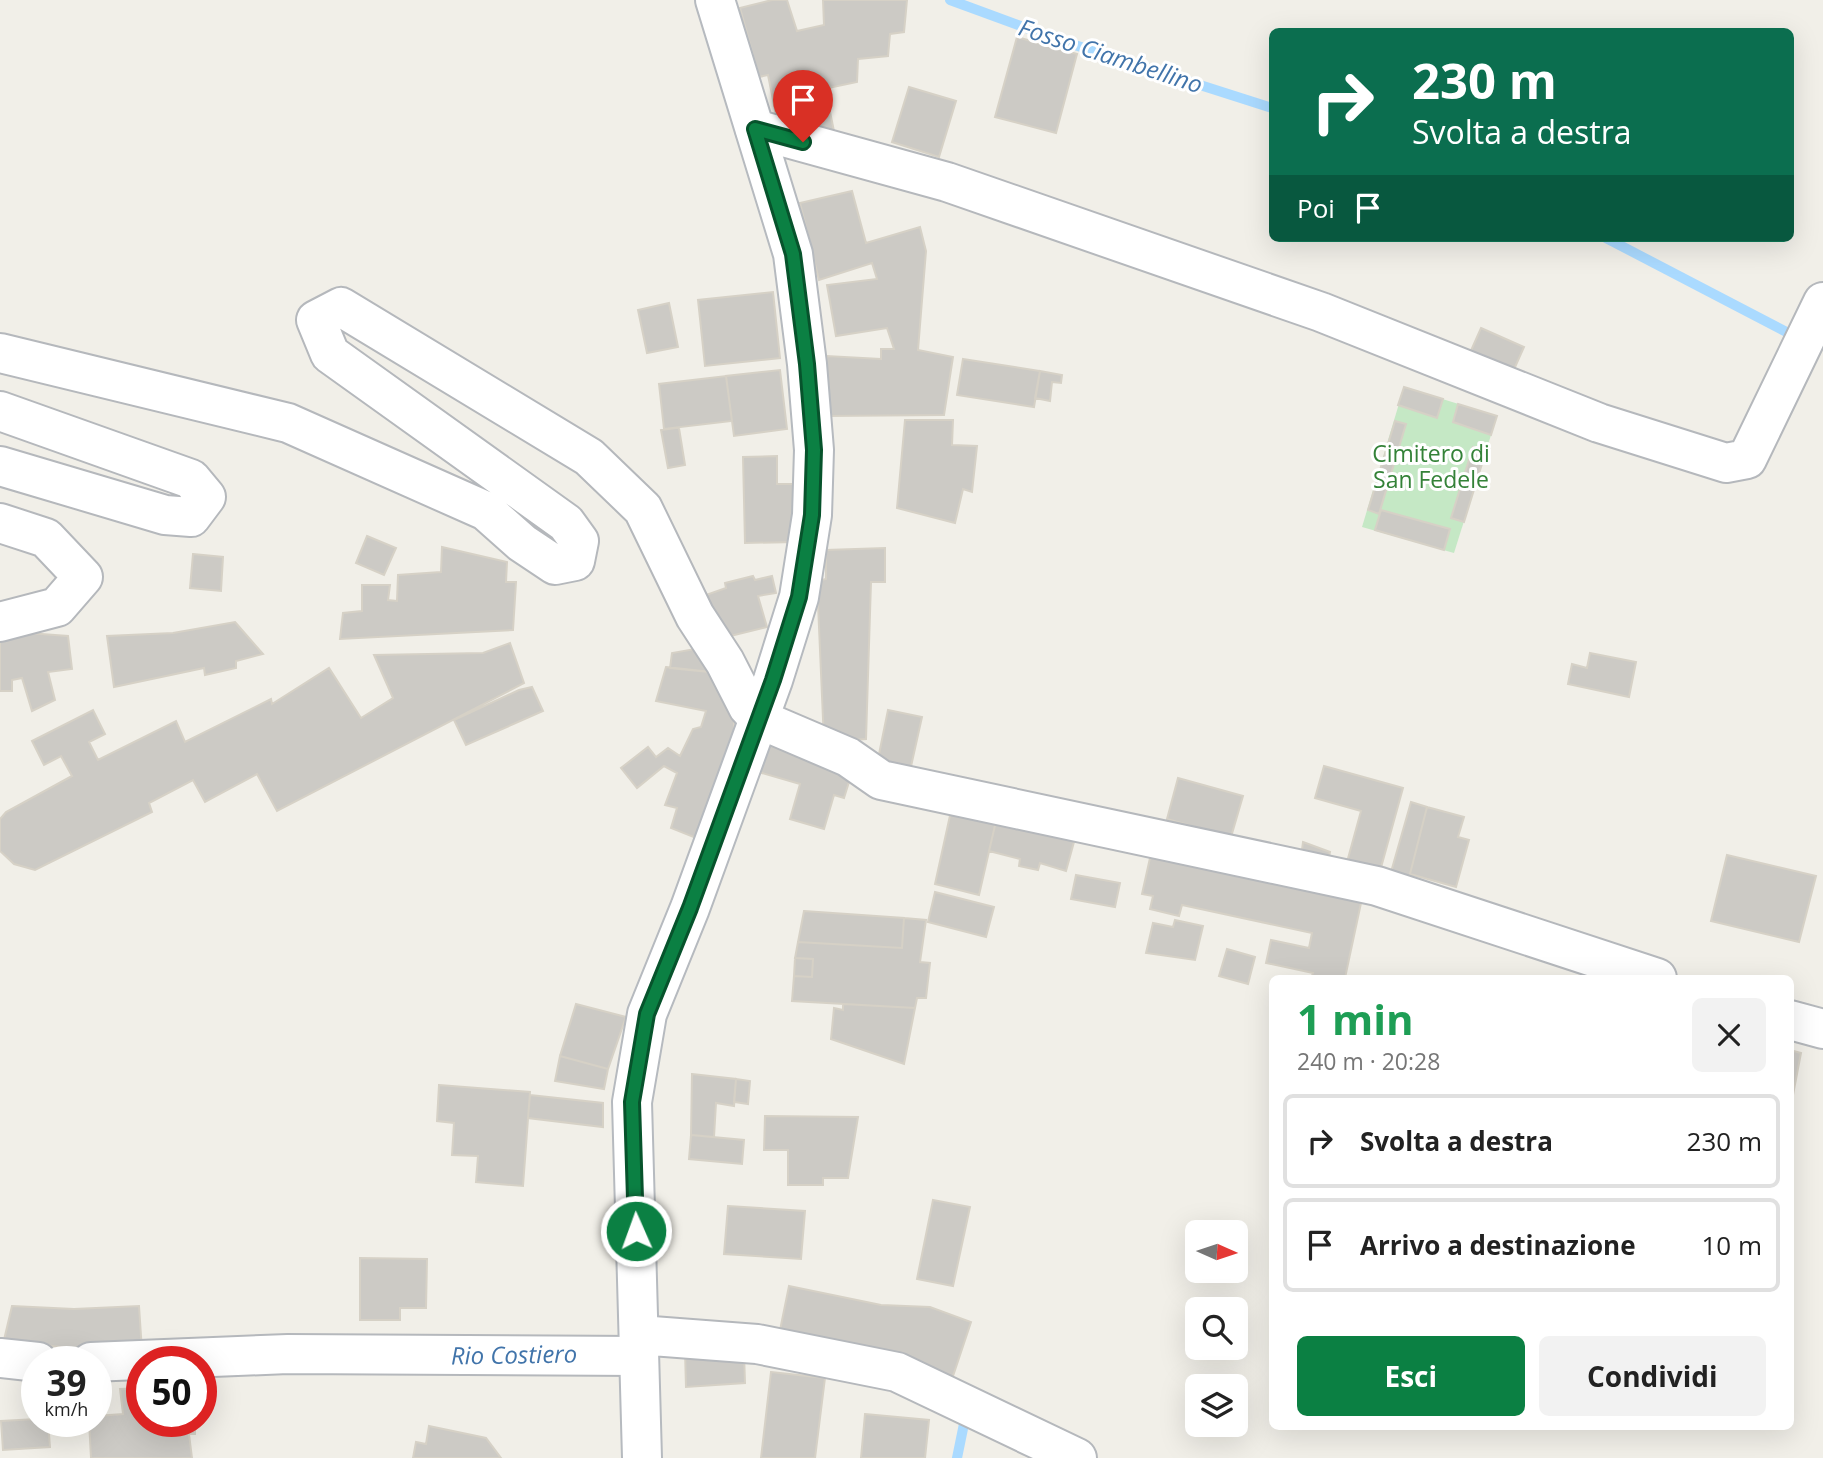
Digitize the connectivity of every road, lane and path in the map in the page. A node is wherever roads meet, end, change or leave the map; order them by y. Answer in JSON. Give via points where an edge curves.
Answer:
{"nodes":[{"id":1,"x":715,"y":0,"type":"edge"},
{"id":2,"x":755,"y":129,"type":"junction"},
{"id":3,"x":1814,"y":320,"type":"edge"},
{"id":4,"x":0,"y":354,"type":"edge"},
{"id":5,"x":0,"y":411,"type":"edge"},
{"id":6,"x":0,"y":466,"type":"edge"},
{"id":7,"x":0,"y":523,"type":"edge"},
{"id":8,"x":0,"y":622,"type":"edge"},
{"id":9,"x":759,"y":719,"type":"junction"},
{"id":10,"x":1648,"y":975,"type":"edge"},
{"id":11,"x":1794,"y":1021,"type":"edge"},
{"id":12,"x":1823,"y":1029,"type":"edge"},
{"id":13,"x":639,"y":1346,"type":"junction"},
{"id":14,"x":0,"y":1358,"type":"edge"},
{"id":15,"x":21,"y":1360,"type":"edge"},
{"id":16,"x":112,"y":1361,"type":"edge"},
{"id":17,"x":642,"y":1458,"type":"edge"},
{"id":18,"x":1077,"y":1458,"type":"edge"}],
"edges":[{"from":1,"to":2,"type":"street"},
{"from":2,"to":3,"type":"street","via":[[947,182],[1321,312],[1599,423],[1726,463],[1747,459]]},
{"from":2,"to":9,"type":"street","via":[[793,254],[814,450],[812,515],[799,597]]},
{"from":4,"to":9,"type":"street","via":[[288,423],[486,512],[555,565],[575,561],[579,541],[566,523],[330,355],[316,320],[341,307],[589,457],[643,509],[695,616]]},
{"from":5,"to":6,"type":"street","via":[[191,479],[206,497],[191,517],[165,515]]},
{"from":7,"to":8,"type":"street","via":[[46,538],[83,577],[57,607]]},
{"from":9,"to":10,"type":"street","via":[[848,757],[881,780],[1377,886]]},
{"from":9,"to":13,"type":"street","via":[[647,1014],[632,1102]]},
{"from":11,"to":12,"type":"street"},
{"from":13,"to":16,"type":"street"},
{"from":13,"to":17,"type":"street"},
{"from":13,"to":18,"type":"street","via":[[757,1344],[897,1371]]},
{"from":14,"to":15,"type":"street"}]}
